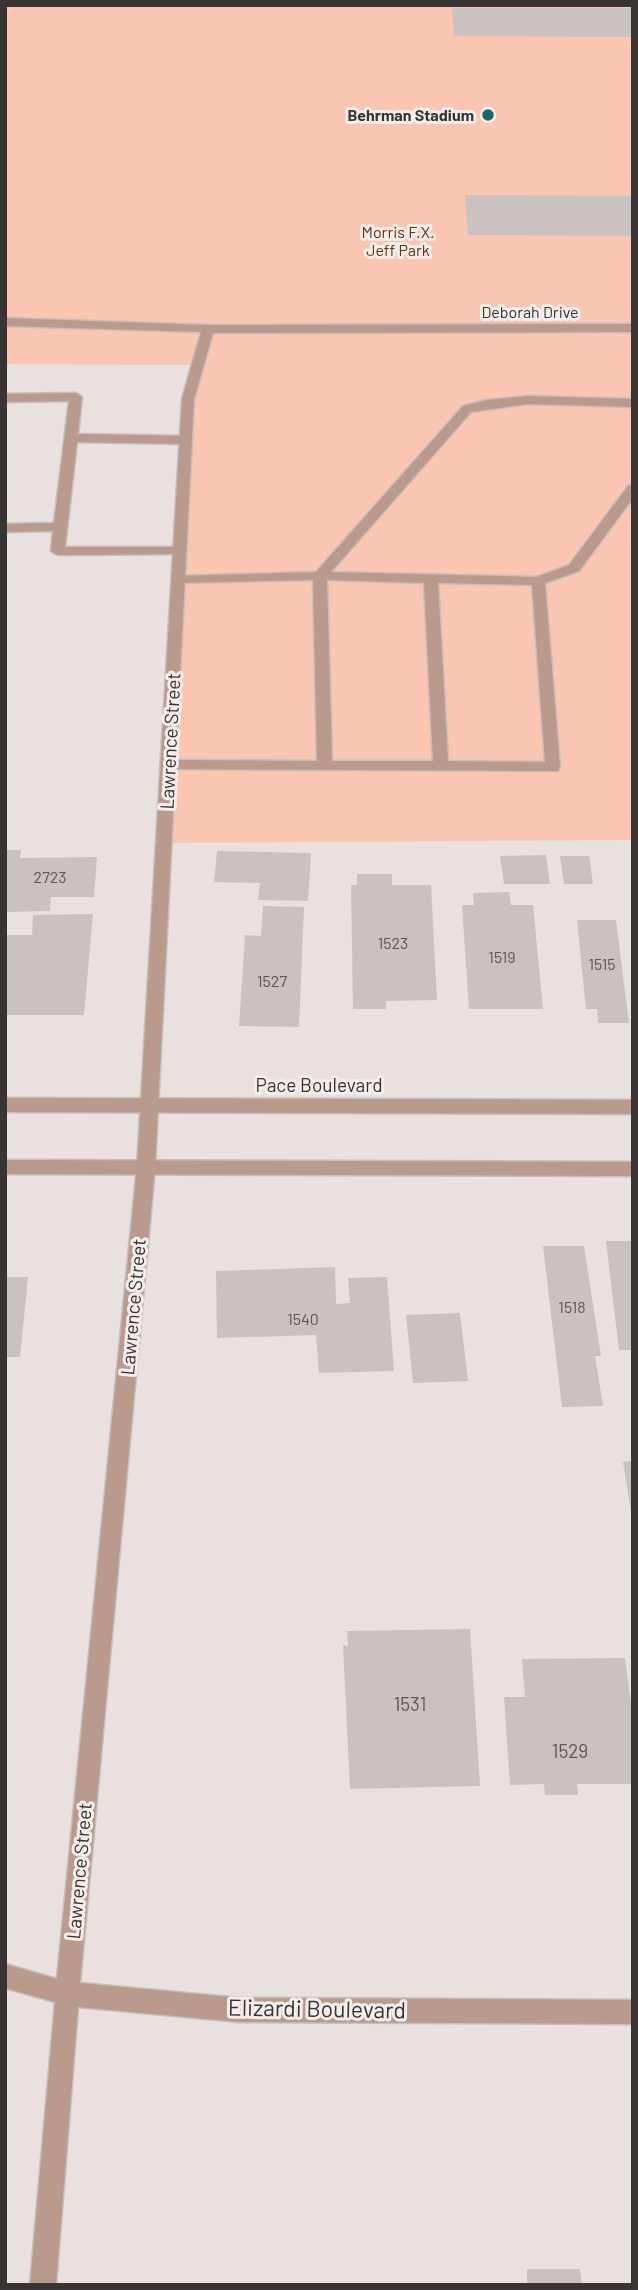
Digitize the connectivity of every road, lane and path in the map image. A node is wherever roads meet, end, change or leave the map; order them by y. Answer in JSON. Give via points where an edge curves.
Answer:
{"nodes":[{"id":1,"x":5,"y":322,"type":"edge"},
{"id":2,"x":633,"y":328,"type":"edge"},
{"id":3,"x":208,"y":329,"type":"junction"},
{"id":4,"x":5,"y":398,"type":"edge"},
{"id":5,"x":633,"y":403,"type":"edge"},
{"id":6,"x":70,"y":438,"type":"junction"},
{"id":7,"x":186,"y":440,"type":"junction"},
{"id":8,"x":633,"y":488,"type":"edge"},
{"id":9,"x":60,"y":527,"type":"junction"},
{"id":10,"x":5,"y":528,"type":"edge"},
{"id":11,"x":179,"y":551,"type":"junction"},
{"id":12,"x":320,"y":576,"type":"junction"},
{"id":13,"x":178,"y":579,"type":"junction"},
{"id":14,"x":430,"y":579,"type":"junction"},
{"id":15,"x":538,"y":582,"type":"junction"},
{"id":16,"x":169,"y":765,"type":"junction"},
{"id":17,"x":325,"y":766,"type":"junction"},
{"id":18,"x":441,"y":766,"type":"junction"},
{"id":19,"x":5,"y":1105,"type":"edge"},
{"id":20,"x":150,"y":1105,"type":"junction"},
{"id":21,"x":633,"y":1107,"type":"edge"},
{"id":22,"x":5,"y":1167,"type":"edge"},
{"id":23,"x":146,"y":1167,"type":"junction"},
{"id":24,"x":633,"y":1169,"type":"edge"},
{"id":25,"x":5,"y":1976,"type":"edge"},
{"id":26,"x":67,"y":1994,"type":"junction"},
{"id":27,"x":633,"y":2012,"type":"edge"},
{"id":28,"x":43,"y":2285,"type":"edge"}],
"edges":[{"from":1,"to":3,"type":"street"},
{"from":2,"to":3,"type":"street","name":"Deborah Drive"},
{"from":3,"to":7,"type":"street","name":"Lawrence Street","via":[[188,399]]},
{"from":4,"to":6,"type":"street","via":[[75,397]]},
{"from":5,"to":12,"type":"street","via":[[528,401],[467,409]]},
{"from":6,"to":7,"type":"street"},
{"from":6,"to":9,"type":"street"},
{"from":7,"to":11,"type":"street","name":"Lawrence Street"},
{"from":8,"to":15,"type":"street","via":[[574,568]]},
{"from":9,"to":10,"type":"street"},
{"from":9,"to":11,"type":"street","via":[[58,551]]},
{"from":11,"to":13,"type":"street","name":"Lawrence Street"},
{"from":12,"to":13,"type":"street"},
{"from":12,"to":14,"type":"street"},
{"from":12,"to":17,"type":"street"},
{"from":13,"to":16,"type":"street","name":"Lawrence Street"},
{"from":14,"to":15,"type":"street"},
{"from":14,"to":18,"type":"street"},
{"from":15,"to":18,"type":"street","via":[[553,767]]},
{"from":16,"to":17,"type":"street"},
{"from":16,"to":20,"type":"street","name":"Lawrence Street"},
{"from":17,"to":18,"type":"street"},
{"from":19,"to":20,"type":"street","name":"Pace Boulevard"},
{"from":20,"to":21,"type":"street","name":"Pace Boulevard"},
{"from":20,"to":23,"type":"street","name":"Lawrence Street"},
{"from":22,"to":23,"type":"street"},
{"from":23,"to":24,"type":"street"},
{"from":23,"to":26,"type":"street","name":"Lawrence Street"},
{"from":25,"to":26,"type":"street","name":"Elizardi Boulevard"},
{"from":26,"to":27,"type":"street","name":"Elizardi Boulevard","via":[[240,2010]]},
{"from":26,"to":28,"type":"street","name":"Lawrence Street"}]}
